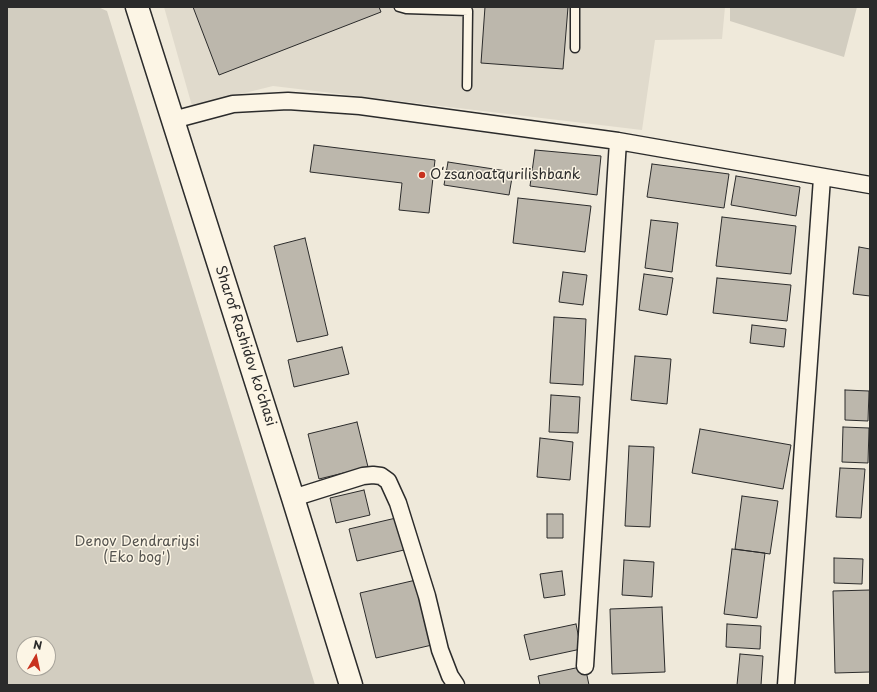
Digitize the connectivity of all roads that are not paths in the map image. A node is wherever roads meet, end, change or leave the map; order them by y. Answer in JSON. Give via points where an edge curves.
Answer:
{"nodes":[{"id":1,"x":137,"y":7,"type":"edge"},
{"id":2,"x":399,"y":7,"type":"edge"},
{"id":3,"x":575,"y":7,"type":"edge"},
{"id":4,"x":468,"y":9,"type":"edge"},
{"id":5,"x":574,"y":48,"type":"dead end"},
{"id":6,"x":467,"y":86,"type":"dead end"},
{"id":7,"x":173,"y":120,"type":"junction"},
{"id":8,"x":618,"y":141,"type":"junction"},
{"id":9,"x":822,"y":178,"type":"junction"},
{"id":10,"x":870,"y":185,"type":"edge"},
{"id":11,"x":293,"y":498,"type":"junction"},
{"id":12,"x":585,"y":666,"type":"dead end"},
{"id":13,"x":351,"y":685,"type":"edge"},
{"id":14,"x":456,"y":685,"type":"edge"},
{"id":15,"x":786,"y":685,"type":"edge"}],
"edges":[{"from":1,"to":7,"type":"main road","name":"Sharof Rashidov ko'chasi"},
{"from":2,"to":4,"type":"lane"},
{"from":3,"to":5,"type":"lane"},
{"from":4,"to":6,"type":"lane"},
{"from":7,"to":8,"type":"street","via":[[234,104],[288,101],[360,106]]},
{"from":7,"to":11,"type":"main road","name":"Sharof Rashidov ko'chasi"},
{"from":8,"to":9,"type":"street"},
{"from":8,"to":12,"type":"street"},
{"from":9,"to":10,"type":"street"},
{"from":9,"to":15,"type":"street"},
{"from":11,"to":13,"type":"main road","name":"Sharof Rashidov ko'chasi"},
{"from":11,"to":14,"type":"street","via":[[363,476],[381,476],[388,481],[398,504],[440,650]]}]}
